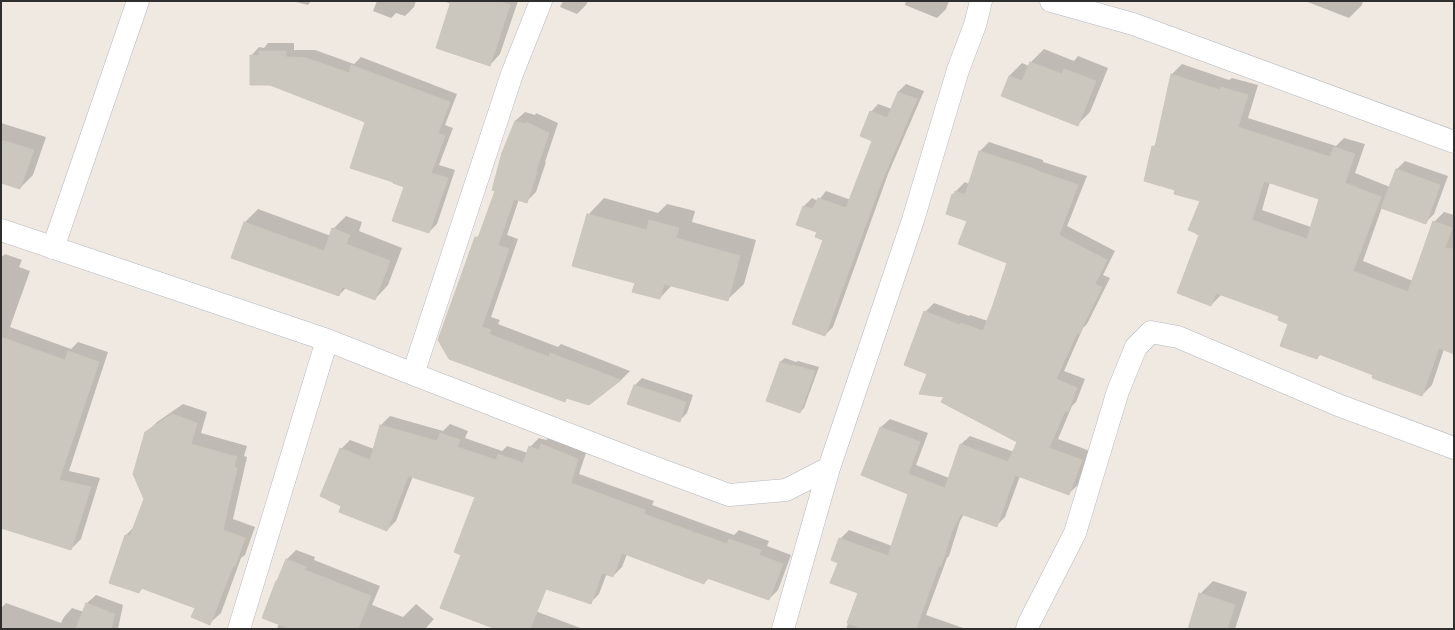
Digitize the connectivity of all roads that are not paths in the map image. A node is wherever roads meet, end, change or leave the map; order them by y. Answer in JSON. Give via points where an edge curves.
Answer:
{"nodes":[{"id":1,"x":138,"y":1,"type":"edge"},
{"id":2,"x":541,"y":1,"type":"edge"},
{"id":3,"x":981,"y":1,"type":"edge"},
{"id":4,"x":1051,"y":1,"type":"edge"},
{"id":5,"x":1454,"y":142,"type":"edge"},
{"id":6,"x":1,"y":230,"type":"edge"},
{"id":7,"x":53,"y":248,"type":"junction"},
{"id":8,"x":327,"y":340,"type":"junction"},
{"id":9,"x":413,"y":374,"type":"junction"},
{"id":10,"x":1454,"y":448,"type":"edge"},
{"id":11,"x":829,"y":468,"type":"junction"},
{"id":12,"x":239,"y":629,"type":"edge"},
{"id":13,"x":783,"y":629,"type":"edge"},
{"id":14,"x":1027,"y":629,"type":"edge"}],
"edges":[{"from":1,"to":7,"type":"street"},
{"from":2,"to":9,"type":"street","via":[[512,74]]},
{"from":3,"to":11,"type":"street","via":[[910,228]]},
{"from":4,"to":5,"type":"street","via":[[1133,24]]},
{"from":6,"to":7,"type":"street"},
{"from":7,"to":8,"type":"street"},
{"from":8,"to":9,"type":"street"},
{"from":8,"to":12,"type":"street"},
{"from":9,"to":11,"type":"street","via":[[729,495],[786,490]]},
{"from":10,"to":14,"type":"street","via":[[1338,405],[1178,337],[1151,332],[1136,347],[1118,391],[1075,533]]},
{"from":11,"to":13,"type":"street"}]}
